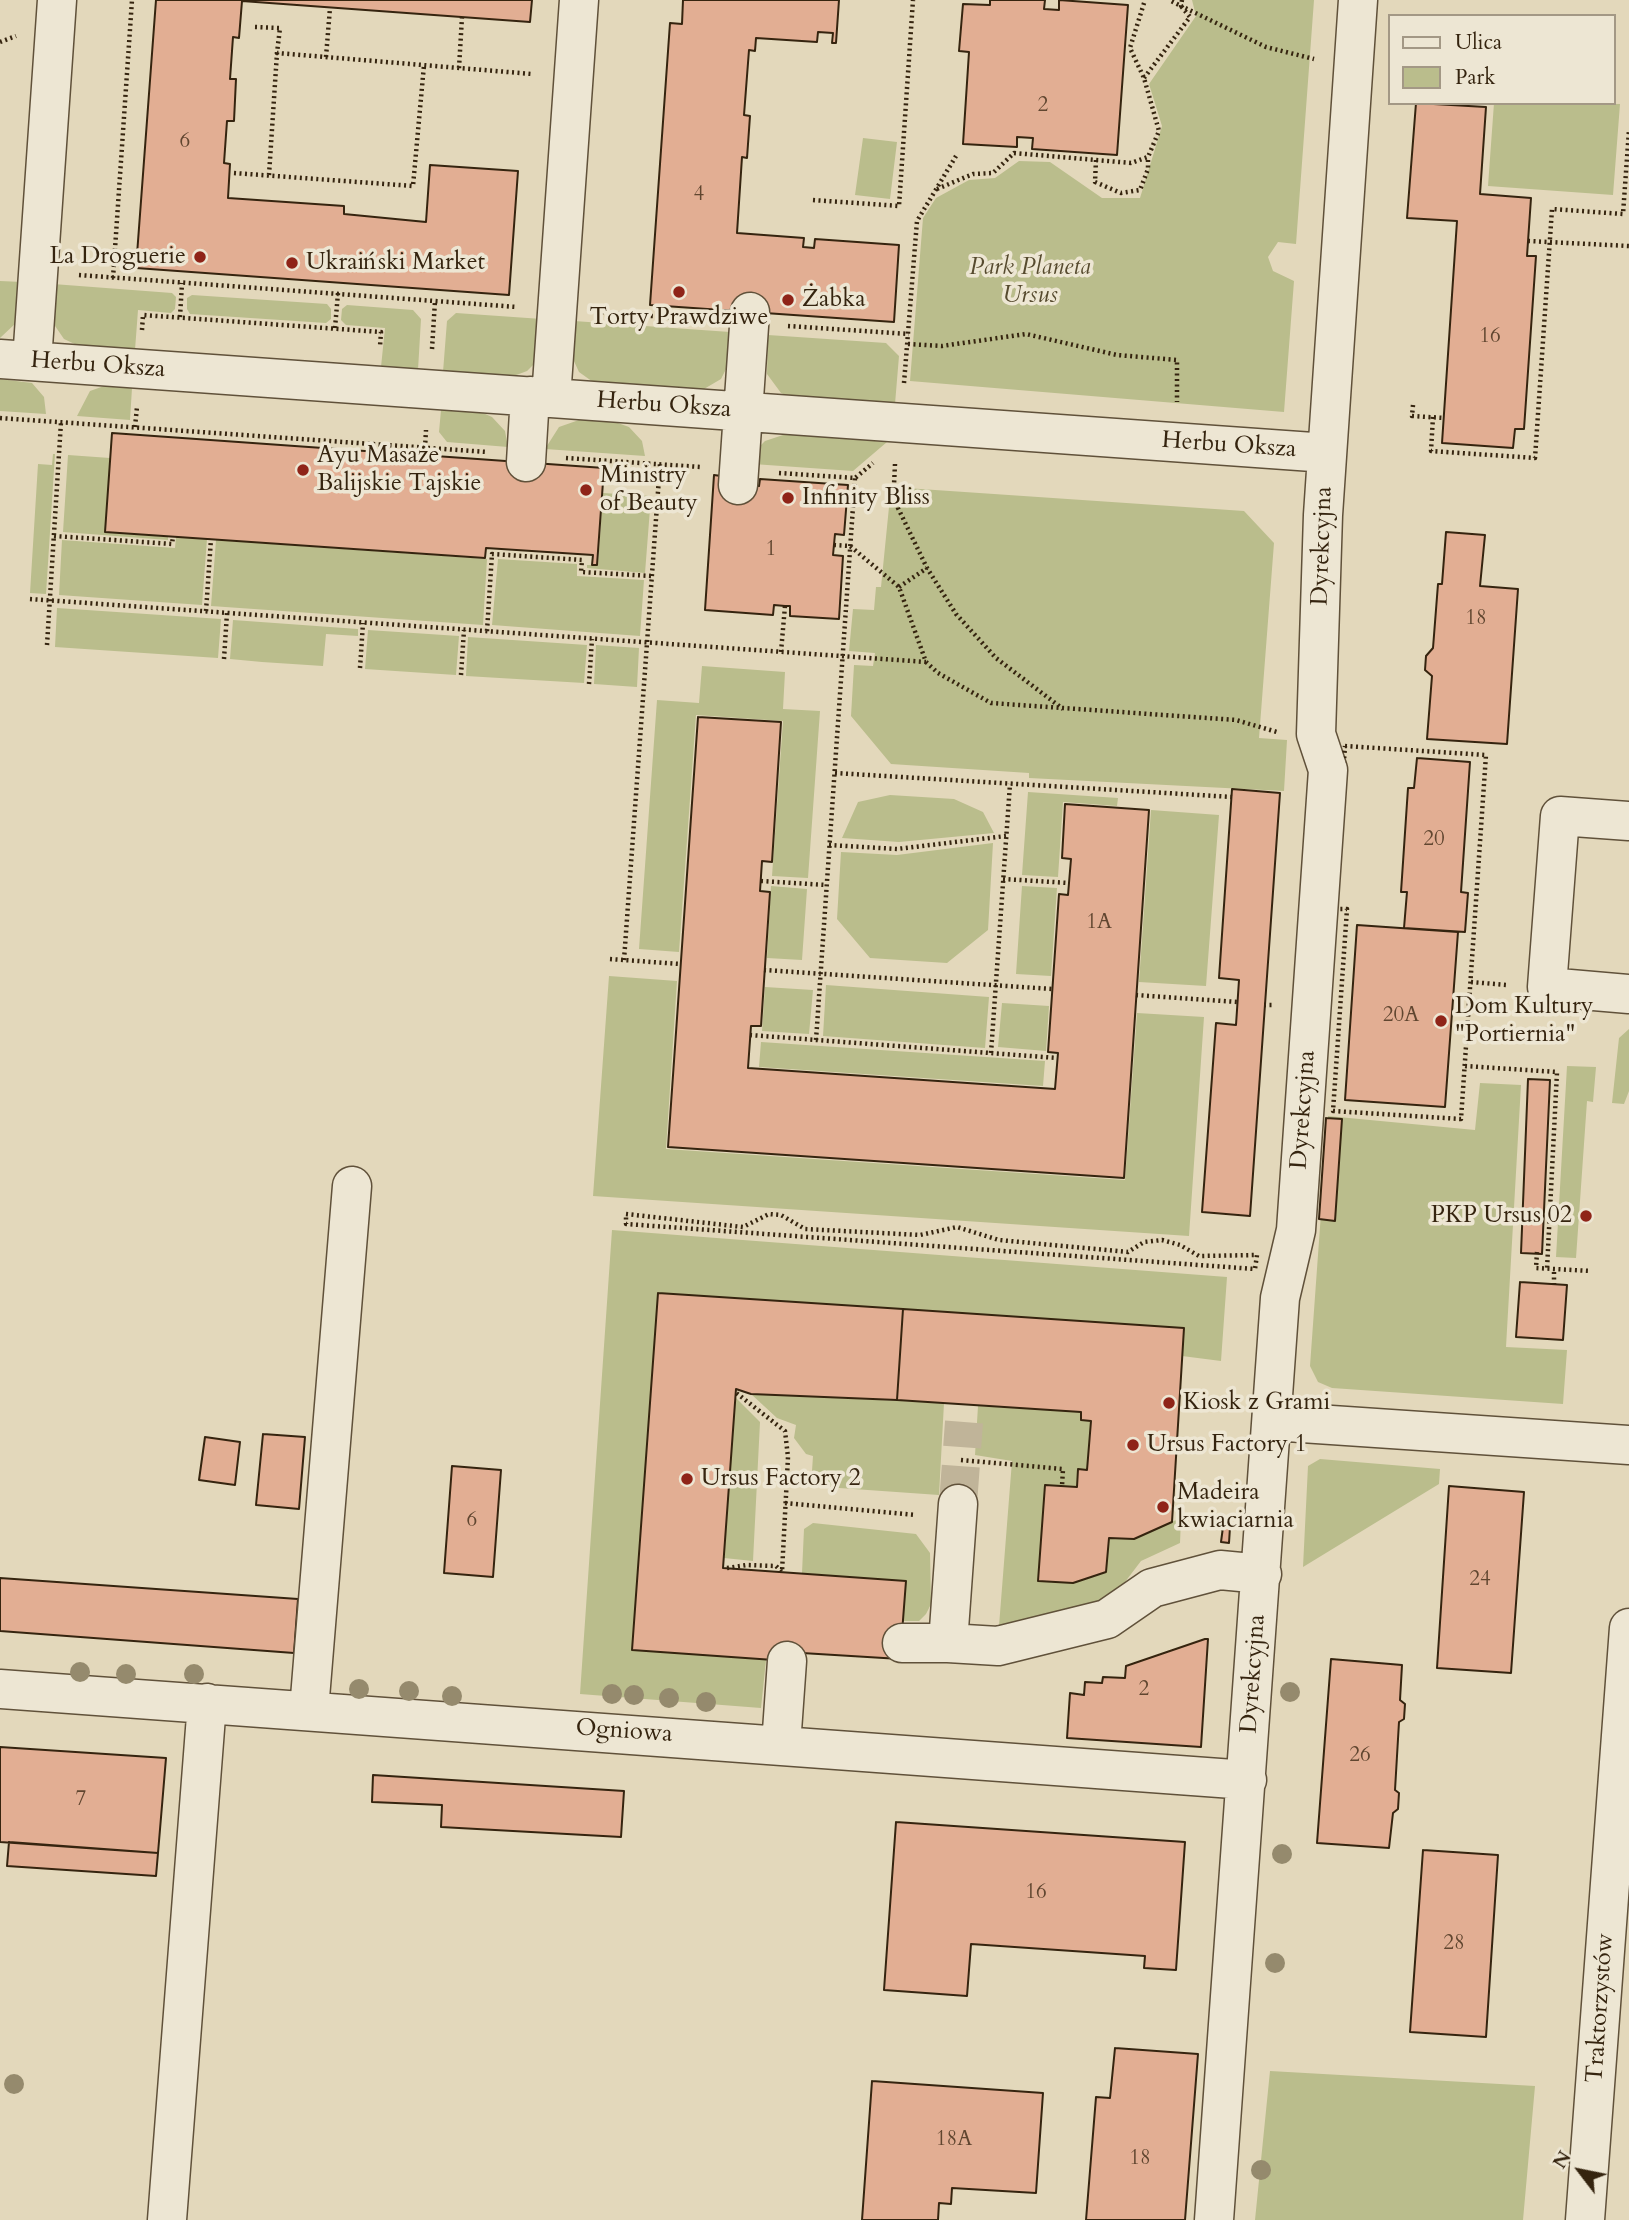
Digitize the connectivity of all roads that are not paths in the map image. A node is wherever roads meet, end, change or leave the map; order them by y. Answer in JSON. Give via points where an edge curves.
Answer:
{"nodes":[{"id":1,"x":57,"y":0,"type":"edge"},
{"id":2,"x":579,"y":0,"type":"edge"},
{"id":3,"x":1358,"y":0,"type":"edge"},
{"id":4,"x":750,"y":317,"type":"road end"},
{"id":5,"x":16,"y":360,"type":"edge"},
{"id":6,"x":541,"y":397,"type":"junction"},
{"id":7,"x":743,"y":412,"type":"junction"},
{"id":8,"x":1327,"y":453,"type":"junction"},
{"id":9,"x":526,"y":458,"type":"road end"},
{"id":10,"x":738,"y":477,"type":"road end"},
{"id":11,"x":1629,"y":821,"type":"edge"},
{"id":12,"x":1629,"y":994,"type":"edge"},
{"id":13,"x":352,"y":1186,"type":"dead end"},
{"id":14,"x":1272,"y":1421,"type":"junction"},
{"id":15,"x":1629,"y":1445,"type":"edge"},
{"id":16,"x":957,"y":1511,"type":"tunnel mouth"},
{"id":17,"x":1262,"y":1574,"type":"junction"},
{"id":18,"x":1629,"y":1628,"type":"edge"},
{"id":19,"x":902,"y":1643,"type":"dead end"},
{"id":20,"x":948,"y":1643,"type":"junction"},
{"id":21,"x":787,"y":1661,"type":"dead end"},
{"id":22,"x":0,"y":1689,"type":"edge"},
{"id":23,"x":207,"y":1703,"type":"junction"},
{"id":24,"x":309,"y":1710,"type":"junction"},
{"id":25,"x":781,"y":1745,"type":"junction"},
{"id":26,"x":1247,"y":1780,"type":"junction"},
{"id":27,"x":167,"y":2220,"type":"edge"},
{"id":28,"x":1214,"y":2220,"type":"edge"},
{"id":29,"x":1585,"y":2220,"type":"edge"}],
"edges":[{"from":1,"to":5,"type":"street"},
{"from":2,"to":6,"type":"street","via":[[557,309]]},
{"from":3,"to":8,"type":"street","name":"Dyrekcyjna"},
{"from":4,"to":7,"type":"street"},
{"from":5,"to":6,"type":"street","name":"Herbu Oksza"},
{"from":6,"to":7,"type":"street","name":"Herbu Oksza"},
{"from":6,"to":9,"type":"street"},
{"from":7,"to":8,"type":"street","name":"Herbu Oksza"},
{"from":7,"to":10,"type":"street"},
{"from":8,"to":14,"type":"street","name":"Dyrekcyjna","via":[[1300,734],[1328,770],[1296,1230],[1280,1298]]},
{"from":11,"to":12,"type":"street","via":[[1560,816],[1547,987]]},
{"from":13,"to":24,"type":"street"},
{"from":14,"to":15,"type":"street"},
{"from":14,"to":17,"type":"street","name":"Dyrekcyjna"},
{"from":16,"to":20,"type":"street"},
{"from":17,"to":20,"type":"street","via":[[1220,1570],[1152,1588],[1107,1619],[998,1646]]},
{"from":17,"to":26,"type":"street","name":"Dyrekcyjna"},
{"from":18,"to":29,"type":"street","name":"Traktorzystów"},
{"from":19,"to":20,"type":"street"},
{"from":21,"to":25,"type":"street"},
{"from":22,"to":23,"type":"street","name":"Ogniowa"},
{"from":23,"to":24,"type":"street","name":"Ogniowa"},
{"from":23,"to":27,"type":"street"},
{"from":24,"to":25,"type":"street","name":"Ogniowa"},
{"from":25,"to":26,"type":"street","name":"Ogniowa"},
{"from":26,"to":28,"type":"street","name":"Dyrekcyjna"}]}
